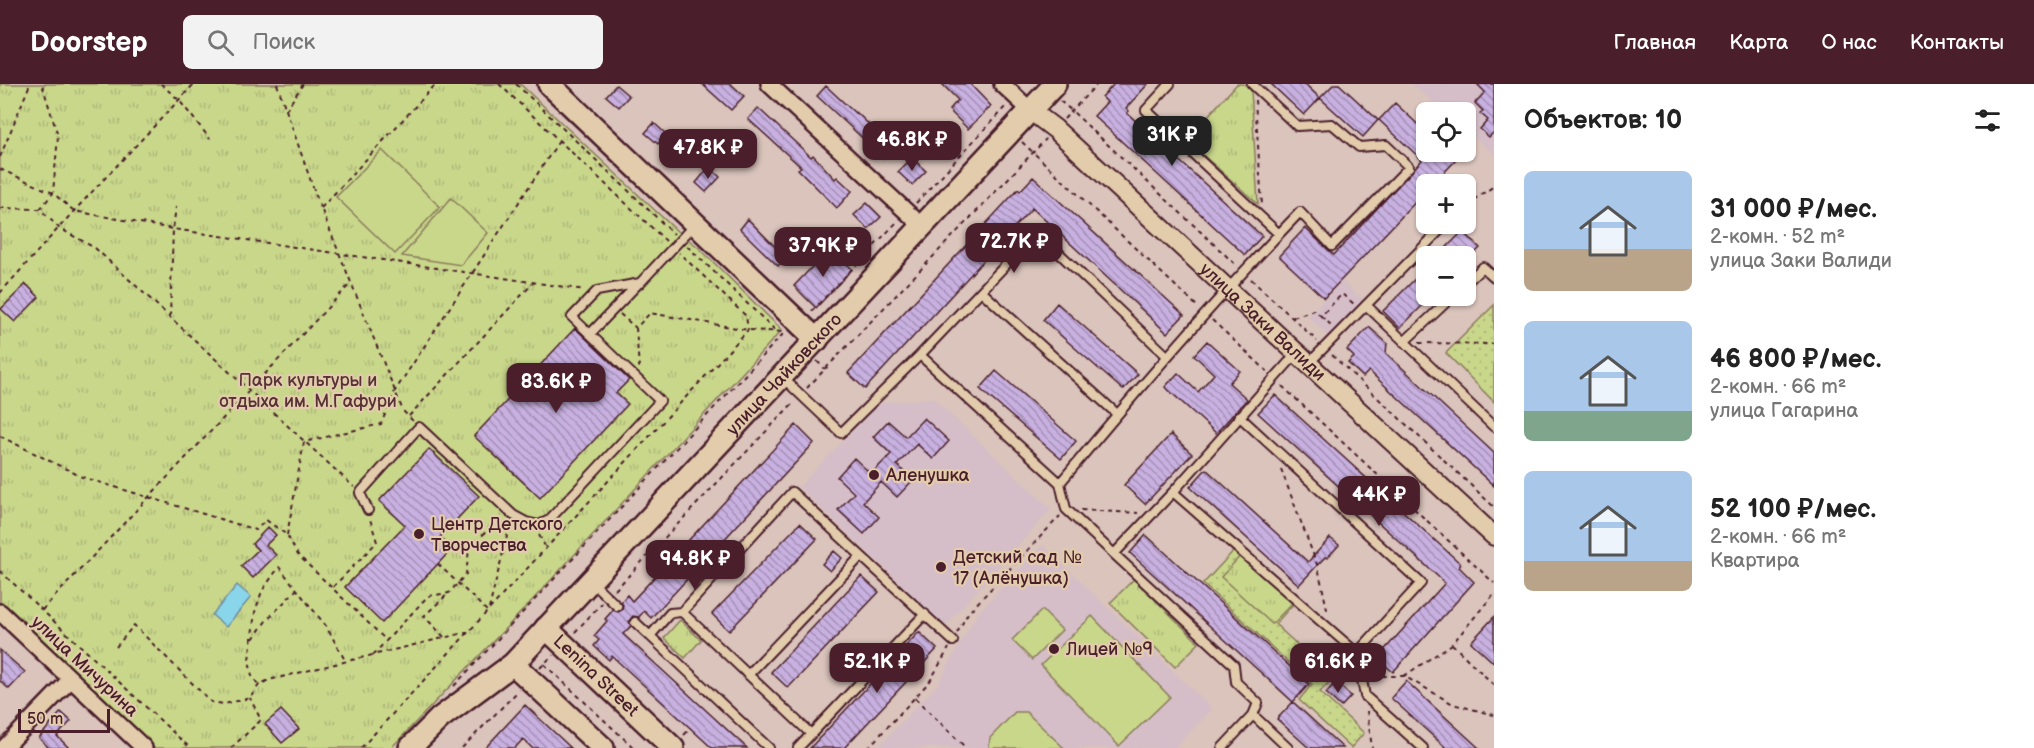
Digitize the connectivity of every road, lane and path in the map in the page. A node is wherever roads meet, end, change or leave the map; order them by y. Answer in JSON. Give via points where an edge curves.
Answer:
{"nodes":[{"id":1,"x":30,"y":84,"type":"edge"},
{"id":2,"x":42,"y":84,"type":"edge"},
{"id":3,"x":161,"y":84,"type":"edge"},
{"id":4,"x":194,"y":84,"type":"edge"},
{"id":5,"x":277,"y":84,"type":"edge"},
{"id":6,"x":303,"y":84,"type":"edge"},
{"id":7,"x":436,"y":84,"type":"edge"},
{"id":8,"x":499,"y":84,"type":"edge"},
{"id":9,"x":516,"y":84,"type":"edge"},
{"id":10,"x":549,"y":84,"type":"edge"},
{"id":11,"x":770,"y":84,"type":"edge"},
{"id":12,"x":1002,"y":84,"type":"edge"},
{"id":13,"x":1055,"y":84,"type":"edge"},
{"id":14,"x":1097,"y":84,"type":"edge"},
{"id":15,"x":1170,"y":84,"type":"edge"},
{"id":16,"x":1253,"y":85,"type":"edge"},
{"id":17,"x":179,"y":100,"type":"junction"},
{"id":18,"x":286,"y":110,"type":"junction"},
{"id":19,"x":1030,"y":110,"type":"junction"},
{"id":20,"x":1072,"y":111,"type":"junction"},
{"id":21,"x":1055,"y":129,"type":"junction"},
{"id":22,"x":1010,"y":131,"type":"junction"},
{"id":23,"x":210,"y":139,"type":"dead end"},
{"id":24,"x":559,"y":141,"type":"junction"},
{"id":25,"x":0,"y":157,"type":"edge"},
{"id":26,"x":0,"y":169,"type":"edge"},
{"id":27,"x":1494,"y":186,"type":"edge"},
{"id":28,"x":53,"y":193,"type":"junction"},
{"id":29,"x":1476,"y":198,"type":"edge"},
{"id":30,"x":176,"y":207,"type":"dead end"},
{"id":31,"x":0,"y":208,"type":"edge"},
{"id":32,"x":321,"y":208,"type":"junction"},
{"id":33,"x":40,"y":209,"type":"junction"},
{"id":34,"x":74,"y":211,"type":"junction"},
{"id":35,"x":1263,"y":220,"type":"junction"},
{"id":36,"x":695,"y":224,"type":"junction"},
{"id":37,"x":922,"y":226,"type":"junction"},
{"id":38,"x":60,"y":228,"type":"junction"},
{"id":39,"x":173,"y":228,"type":"junction"},
{"id":40,"x":1279,"y":234,"type":"junction"},
{"id":41,"x":1436,"y":234,"type":"edge"},
{"id":42,"x":680,"y":240,"type":"junction"},
{"id":43,"x":673,"y":247,"type":"junction"},
{"id":44,"x":339,"y":253,"type":"junction"},
{"id":45,"x":1243,"y":271,"type":"junction"},
{"id":46,"x":472,"y":273,"type":"junction"},
{"id":47,"x":1476,"y":274,"type":"edge"},
{"id":48,"x":1494,"y":277,"type":"edge"},
{"id":49,"x":534,"y":282,"type":"junction"},
{"id":50,"x":351,"y":283,"type":"junction"},
{"id":51,"x":640,"y":283,"type":"junction"},
{"id":52,"x":1227,"y":288,"type":"junction"},
{"id":53,"x":597,"y":291,"type":"junction"},
{"id":54,"x":981,"y":291,"type":"junction"},
{"id":55,"x":0,"y":293,"type":"edge"},
{"id":56,"x":1442,"y":306,"type":"edge"},
{"id":57,"x":1363,"y":307,"type":"junction"},
{"id":58,"x":615,"y":309,"type":"junction"},
{"id":59,"x":1205,"y":313,"type":"junction"},
{"id":60,"x":1320,"y":316,"type":"junction"},
{"id":61,"x":170,"y":317,"type":"junction"},
{"id":62,"x":1292,"y":317,"type":"junction"},
{"id":63,"x":1338,"y":318,"type":"dead end"},
{"id":64,"x":636,"y":328,"type":"junction"},
{"id":65,"x":748,"y":330,"type":"junction"},
{"id":66,"x":776,"y":331,"type":"junction"},
{"id":67,"x":590,"y":334,"type":"junction"},
{"id":68,"x":817,"y":340,"type":"junction"},
{"id":69,"x":1404,"y":342,"type":"junction"},
{"id":70,"x":1494,"y":345,"type":"edge"},
{"id":71,"x":1324,"y":348,"type":"junction"},
{"id":72,"x":920,"y":354,"type":"junction"},
{"id":73,"x":1167,"y":357,"type":"junction"},
{"id":74,"x":1303,"y":358,"type":"junction"},
{"id":75,"x":782,"y":377,"type":"junction"},
{"id":76,"x":1274,"y":378,"type":"junction"},
{"id":77,"x":641,"y":382,"type":"junction"},
{"id":78,"x":250,"y":391,"type":"junction"},
{"id":79,"x":395,"y":391,"type":"junction"},
{"id":80,"x":1117,"y":414,"type":"junction"},
{"id":81,"x":1239,"y":416,"type":"junction"},
{"id":82,"x":409,"y":417,"type":"junction"},
{"id":83,"x":419,"y":427,"type":"junction"},
{"id":84,"x":1494,"y":428,"type":"edge"},
{"id":85,"x":0,"y":436,"type":"edge"},
{"id":86,"x":304,"y":441,"type":"junction"},
{"id":87,"x":1272,"y":446,"type":"junction"},
{"id":88,"x":1060,"y":483,"type":"junction"},
{"id":89,"x":1173,"y":492,"type":"junction"},
{"id":90,"x":360,"y":493,"type":"junction"},
{"id":91,"x":149,"y":498,"type":"junction"},
{"id":92,"x":1494,"y":507,"type":"edge"},
{"id":93,"x":1066,"y":509,"type":"junction"},
{"id":94,"x":368,"y":510,"type":"joint"},
{"id":95,"x":510,"y":512,"type":"junction"},
{"id":96,"x":1152,"y":513,"type":"junction"},
{"id":97,"x":287,"y":535,"type":"junction"},
{"id":98,"x":1494,"y":536,"type":"edge"},
{"id":99,"x":1114,"y":554,"type":"junction"},
{"id":100,"x":861,"y":556,"type":"junction"},
{"id":101,"x":438,"y":564,"type":"dead end"},
{"id":102,"x":0,"y":571,"type":"edge"},
{"id":103,"x":590,"y":581,"type":"junction"},
{"id":104,"x":458,"y":583,"type":"junction"},
{"id":105,"x":1494,"y":583,"type":"edge"},
{"id":106,"x":332,"y":588,"type":"junction"},
{"id":107,"x":297,"y":589,"type":"junction"},
{"id":108,"x":448,"y":593,"type":"junction"},
{"id":109,"x":1494,"y":594,"type":"edge"},
{"id":110,"x":617,"y":606,"type":"dead end"},
{"id":111,"x":42,"y":610,"type":"junction"},
{"id":112,"x":0,"y":612,"type":"edge"},
{"id":113,"x":488,"y":612,"type":"junction"},
{"id":114,"x":682,"y":612,"type":"junction"},
{"id":115,"x":925,"y":614,"type":"junction"},
{"id":116,"x":635,"y":622,"type":"dead end"},
{"id":117,"x":546,"y":628,"type":"junction"},
{"id":118,"x":1331,"y":630,"type":"junction"},
{"id":119,"x":470,"y":632,"type":"junction"},
{"id":120,"x":650,"y":636,"type":"junction"},
{"id":121,"x":445,"y":638,"type":"junction"},
{"id":122,"x":387,"y":641,"type":"junction"},
{"id":123,"x":953,"y":641,"type":"junction"},
{"id":124,"x":251,"y":642,"type":"junction"},
{"id":125,"x":1452,"y":644,"type":"junction"},
{"id":126,"x":116,"y":647,"type":"dead end"},
{"id":127,"x":1357,"y":653,"type":"junction"},
{"id":128,"x":374,"y":655,"type":"junction"},
{"id":129,"x":483,"y":656,"type":"dead end"},
{"id":130,"x":346,"y":662,"type":"junction"},
{"id":131,"x":513,"y":664,"type":"junction"},
{"id":132,"x":544,"y":664,"type":"dead end"},
{"id":133,"x":750,"y":674,"type":"junction"},
{"id":134,"x":1404,"y":676,"type":"junction"},
{"id":135,"x":71,"y":679,"type":"junction"},
{"id":136,"x":259,"y":685,"type":"junction"},
{"id":137,"x":1494,"y":685,"type":"edge"},
{"id":138,"x":520,"y":689,"type":"dead end"},
{"id":139,"x":1365,"y":696,"type":"junction"},
{"id":140,"x":250,"y":698,"type":"junction"},
{"id":141,"x":915,"y":698,"type":"junction"},
{"id":142,"x":1253,"y":715,"type":"junction"},
{"id":143,"x":1494,"y":715,"type":"edge"},
{"id":144,"x":691,"y":728,"type":"dead end"},
{"id":145,"x":811,"y":734,"type":"junction"},
{"id":146,"x":676,"y":744,"type":"edge"},
{"id":147,"x":4,"y":748,"type":"edge"},
{"id":148,"x":144,"y":748,"type":"edge"},
{"id":149,"x":190,"y":748,"type":"edge"},
{"id":150,"x":231,"y":748,"type":"edge"},
{"id":151,"x":361,"y":748,"type":"edge"},
{"id":152,"x":410,"y":748,"type":"edge"},
{"id":153,"x":462,"y":748,"type":"edge"},
{"id":154,"x":603,"y":748,"type":"edge"},
{"id":155,"x":634,"y":748,"type":"edge"},
{"id":156,"x":769,"y":748,"type":"edge"},
{"id":157,"x":798,"y":748,"type":"edge"},
{"id":158,"x":868,"y":748,"type":"edge"},
{"id":159,"x":966,"y":748,"type":"edge"},
{"id":160,"x":1222,"y":748,"type":"edge"},
{"id":161,"x":1288,"y":748,"type":"edge"},
{"id":162,"x":1372,"y":748,"type":"edge"},
{"id":163,"x":1423,"y":748,"type":"edge"}],
"edges":[{"from":1,"to":25,"type":"path"},
{"from":2,"to":28,"type":"path","via":[[58,136]]},
{"from":3,"to":17,"type":"path"},
{"from":4,"to":17,"type":"path"},
{"from":5,"to":18,"type":"path"},
{"from":6,"to":18,"type":"path"},
{"from":7,"to":32,"type":"path"},
{"from":8,"to":24,"type":"path"},
{"from":9,"to":42,"type":"path"},
{"from":10,"to":36,"type":"main road"},
{"from":11,"to":37,"type":"street"},
{"from":12,"to":19,"type":"street"},
{"from":13,"to":19,"type":"main road","name":"улица Чайковского"},
{"from":14,"to":20,"type":"path"},
{"from":15,"to":35,"type":"lane","via":[[1146,110]]},
{"from":16,"to":35,"type":"path"},
{"from":16,"to":40,"type":"lane","via":[[1297,126],[1332,124],[1359,147],[1386,145],[1409,167],[1332,246],[1300,212]]},
{"from":17,"to":23,"type":"path"},
{"from":17,"to":34,"type":"path"},
{"from":18,"to":32,"type":"path"},
{"from":19,"to":21,"type":"street","name":"улица Заки Валиди"},
{"from":19,"to":22,"type":"main road","name":"улица Чайковского"},
{"from":20,"to":21,"type":"path"},
{"from":20,"to":45,"type":"path"},
{"from":21,"to":52,"type":"street","name":"улица Заки Валиди"},
{"from":22,"to":37,"type":"main road","name":"улица Чайковского"},
{"from":22,"to":59,"type":"path"},
{"from":24,"to":43,"type":"path"},
{"from":24,"to":46,"type":"path"},
{"from":26,"to":28,"type":"path"},
{"from":27,"to":29,"type":"path"},
{"from":28,"to":33,"type":"path"},
{"from":28,"to":34,"type":"path"},
{"from":30,"to":39,"type":"path"},
{"from":31,"to":33,"type":"path"},
{"from":32,"to":44,"type":"path"},
{"from":33,"to":38,"type":"path"},
{"from":34,"to":38,"type":"path"},
{"from":34,"to":39,"type":"path"},
{"from":35,"to":40,"type":"lane"},
{"from":36,"to":42,"type":"lane"},
{"from":36,"to":68,"type":"main road"},
{"from":37,"to":68,"type":"main road","name":"улица Чайковского"},
{"from":38,"to":55,"type":"path"},
{"from":38,"to":61,"type":"path","via":[[95,248]]},
{"from":39,"to":44,"type":"path"},
{"from":39,"to":61,"type":"path"},
{"from":40,"to":45,"type":"lane"},
{"from":41,"to":57,"type":"lane"},
{"from":42,"to":43,"type":"lane"},
{"from":42,"to":66,"type":"path"},
{"from":43,"to":51,"type":"lane"},
{"from":43,"to":65,"type":"path","via":[[746,316]]},
{"from":44,"to":46,"type":"path"},
{"from":44,"to":50,"type":"path"},
{"from":45,"to":52,"type":"lane"},
{"from":45,"to":62,"type":"path"},
{"from":46,"to":49,"type":"path"},
{"from":46,"to":79,"type":"path"},
{"from":47,"to":48,"type":"lane","via":[[1483,267]]},
{"from":49,"to":53,"type":"path"},
{"from":49,"to":82,"type":"path"},
{"from":50,"to":78,"type":"path"},
{"from":50,"to":79,"type":"path"},
{"from":51,"to":53,"type":"lane"},
{"from":51,"to":58,"type":"lane"},
{"from":52,"to":59,"type":"lane"},
{"from":52,"to":74,"type":"street","name":"улица Заки Валиди"},
{"from":53,"to":67,"type":"lane","via":[[572,318]]},
{"from":54,"to":72,"type":"lane"},
{"from":54,"to":73,"type":"lane","via":[[1037,232]]},
{"from":54,"to":80,"type":"lane"},
{"from":56,"to":69,"type":"lane"},
{"from":57,"to":60,"type":"path","via":[[1342,294]]},
{"from":57,"to":69,"type":"lane"},
{"from":57,"to":71,"type":"lane"},
{"from":58,"to":64,"type":"path"},
{"from":58,"to":67,"type":"lane"},
{"from":59,"to":73,"type":"lane"},
{"from":59,"to":76,"type":"path"},
{"from":60,"to":62,"type":"path","via":[[1314,310]]},
{"from":60,"to":63,"type":"path","via":[[1331,326]]},
{"from":61,"to":78,"type":"path"},
{"from":62,"to":71,"type":"path"},
{"from":64,"to":65,"type":"path","via":[[650,313]]},
{"from":64,"to":77,"type":"path"},
{"from":65,"to":66,"type":"path"},
{"from":65,"to":113,"type":"path"},
{"from":66,"to":129,"type":"path","via":[[786,332]]},
{"from":67,"to":77,"type":"lane"},
{"from":68,"to":75,"type":"main road","name":"улица Чайковского"},
{"from":69,"to":70,"type":"path"},
{"from":69,"to":84,"type":"lane"},
{"from":71,"to":74,"type":"lane"},
{"from":71,"to":92,"type":"path"},
{"from":72,"to":75,"type":"lane","via":[[841,433]]},
{"from":72,"to":88,"type":"lane"},
{"from":73,"to":80,"type":"lane"},
{"from":74,"to":76,"type":"lane"},
{"from":74,"to":98,"type":"street","name":"улица Заки Валиди"},
{"from":75,"to":103,"type":"main road","name":"улица Чайковского"},
{"from":76,"to":81,"type":"lane"},
{"from":76,"to":105,"type":"path"},
{"from":77,"to":95,"type":"lane","via":[[660,401],[549,520],[539,525]]},
{"from":78,"to":86,"type":"path"},
{"from":78,"to":91,"type":"path"},
{"from":79,"to":82,"type":"path","via":[[402,411]]},
{"from":79,"to":86,"type":"path","via":[[381,424]]},
{"from":80,"to":88,"type":"lane"},
{"from":81,"to":87,"type":"lane"},
{"from":81,"to":89,"type":"lane"},
{"from":82,"to":83,"type":"path"},
{"from":83,"to":90,"type":"lane"},
{"from":83,"to":95,"type":"lane"},
{"from":85,"to":91,"type":"path","via":[[82,477]]},
{"from":86,"to":90,"type":"path"},
{"from":86,"to":97,"type":"path"},
{"from":87,"to":118,"type":"path","via":[[1318,567]]},
{"from":87,"to":127,"type":"lane","via":[[1421,583]]},
{"from":88,"to":93,"type":"lane"},
{"from":89,"to":96,"type":"lane"},
{"from":89,"to":118,"type":"lane"},
{"from":90,"to":94,"type":"lane"},
{"from":91,"to":97,"type":"path","via":[[256,530],[266,520]]},
{"from":91,"to":111,"type":"path"},
{"from":93,"to":96,"type":"path"},
{"from":93,"to":99,"type":"lane"},
{"from":93,"to":123,"type":"path","via":[[968,613]]},
{"from":94,"to":106,"type":"path","via":[[377,542]]},
{"from":95,"to":104,"type":"path","via":[[469,550],[466,574]]},
{"from":95,"to":113,"type":"path"},
{"from":96,"to":99,"type":"lane"},
{"from":97,"to":106,"type":"path","via":[[298,555]]},
{"from":99,"to":142,"type":"lane","via":[[1234,664],[1236,682],[1258,703]]},
{"from":100,"to":114,"type":"lane","via":[[792,492]]},
{"from":100,"to":115,"type":"lane"},
{"from":100,"to":133,"type":"lane"},
{"from":101,"to":104,"type":"path"},
{"from":102,"to":111,"type":"path"},
{"from":103,"to":110,"type":"lane"},
{"from":103,"to":117,"type":"main road","name":"улица Чайковского"},
{"from":104,"to":108,"type":"path"},
{"from":104,"to":113,"type":"path"},
{"from":106,"to":122,"type":"path"},
{"from":107,"to":124,"type":"path"},
{"from":107,"to":124,"type":"path","via":[[279,567],[262,591]]},
{"from":107,"to":130,"type":"path","via":[[326,626]]},
{"from":108,"to":121,"type":"path","via":[[424,616]]},
{"from":108,"to":122,"type":"path","via":[[428,596]]},
{"from":109,"to":125,"type":"path"},
{"from":111,"to":149,"type":"path"},
{"from":112,"to":135,"type":"street","name":"улица Мичурина"},
{"from":113,"to":119,"type":"path"},
{"from":114,"to":120,"type":"lane","via":[[670,613]]},
{"from":114,"to":133,"type":"lane"},
{"from":115,"to":123,"type":"lane"},
{"from":115,"to":145,"type":"lane"},
{"from":116,"to":120,"type":"lane"},
{"from":117,"to":131,"type":"main road","name":"улица Чайковского"},
{"from":117,"to":146,"type":"main road","name":"Lenina Street"},
{"from":118,"to":127,"type":"lane"},
{"from":119,"to":121,"type":"path"},
{"from":119,"to":151,"type":"path"},
{"from":120,"to":156,"type":"lane"},
{"from":121,"to":128,"type":"path"},
{"from":122,"to":128,"type":"path"},
{"from":123,"to":141,"type":"path","via":[[930,681]]},
{"from":124,"to":136,"type":"path","via":[[249,660],[252,676]]},
{"from":125,"to":134,"type":"path"},
{"from":125,"to":137,"type":"path"},
{"from":126,"to":140,"type":"path","via":[[134,625],[211,702],[224,704]]},
{"from":127,"to":134,"type":"path","via":[[1384,676]]},
{"from":127,"to":139,"type":"lane"},
{"from":128,"to":130,"type":"path"},
{"from":130,"to":136,"type":"path"},
{"from":131,"to":152,"type":"main road","name":"улица Чайковского","via":[[440,718]]},
{"from":131,"to":154,"type":"main road"},
{"from":132,"to":155,"type":"path"},
{"from":133,"to":145,"type":"lane"},
{"from":134,"to":143,"type":"path","via":[[1453,704]]},
{"from":135,"to":147,"type":"street"},
{"from":135,"to":148,"type":"street","name":"улица Мичурина"},
{"from":136,"to":140,"type":"path"},
{"from":138,"to":153,"type":"path"},
{"from":139,"to":162,"type":"path"},
{"from":139,"to":163,"type":"lane"},
{"from":140,"to":150,"type":"path","via":[[261,720]]},
{"from":141,"to":158,"type":"path"},
{"from":141,"to":159,"type":"path"},
{"from":142,"to":160,"type":"lane"},
{"from":142,"to":161,"type":"lane"},
{"from":144,"to":146,"type":"path"},
{"from":145,"to":157,"type":"lane"}]}
